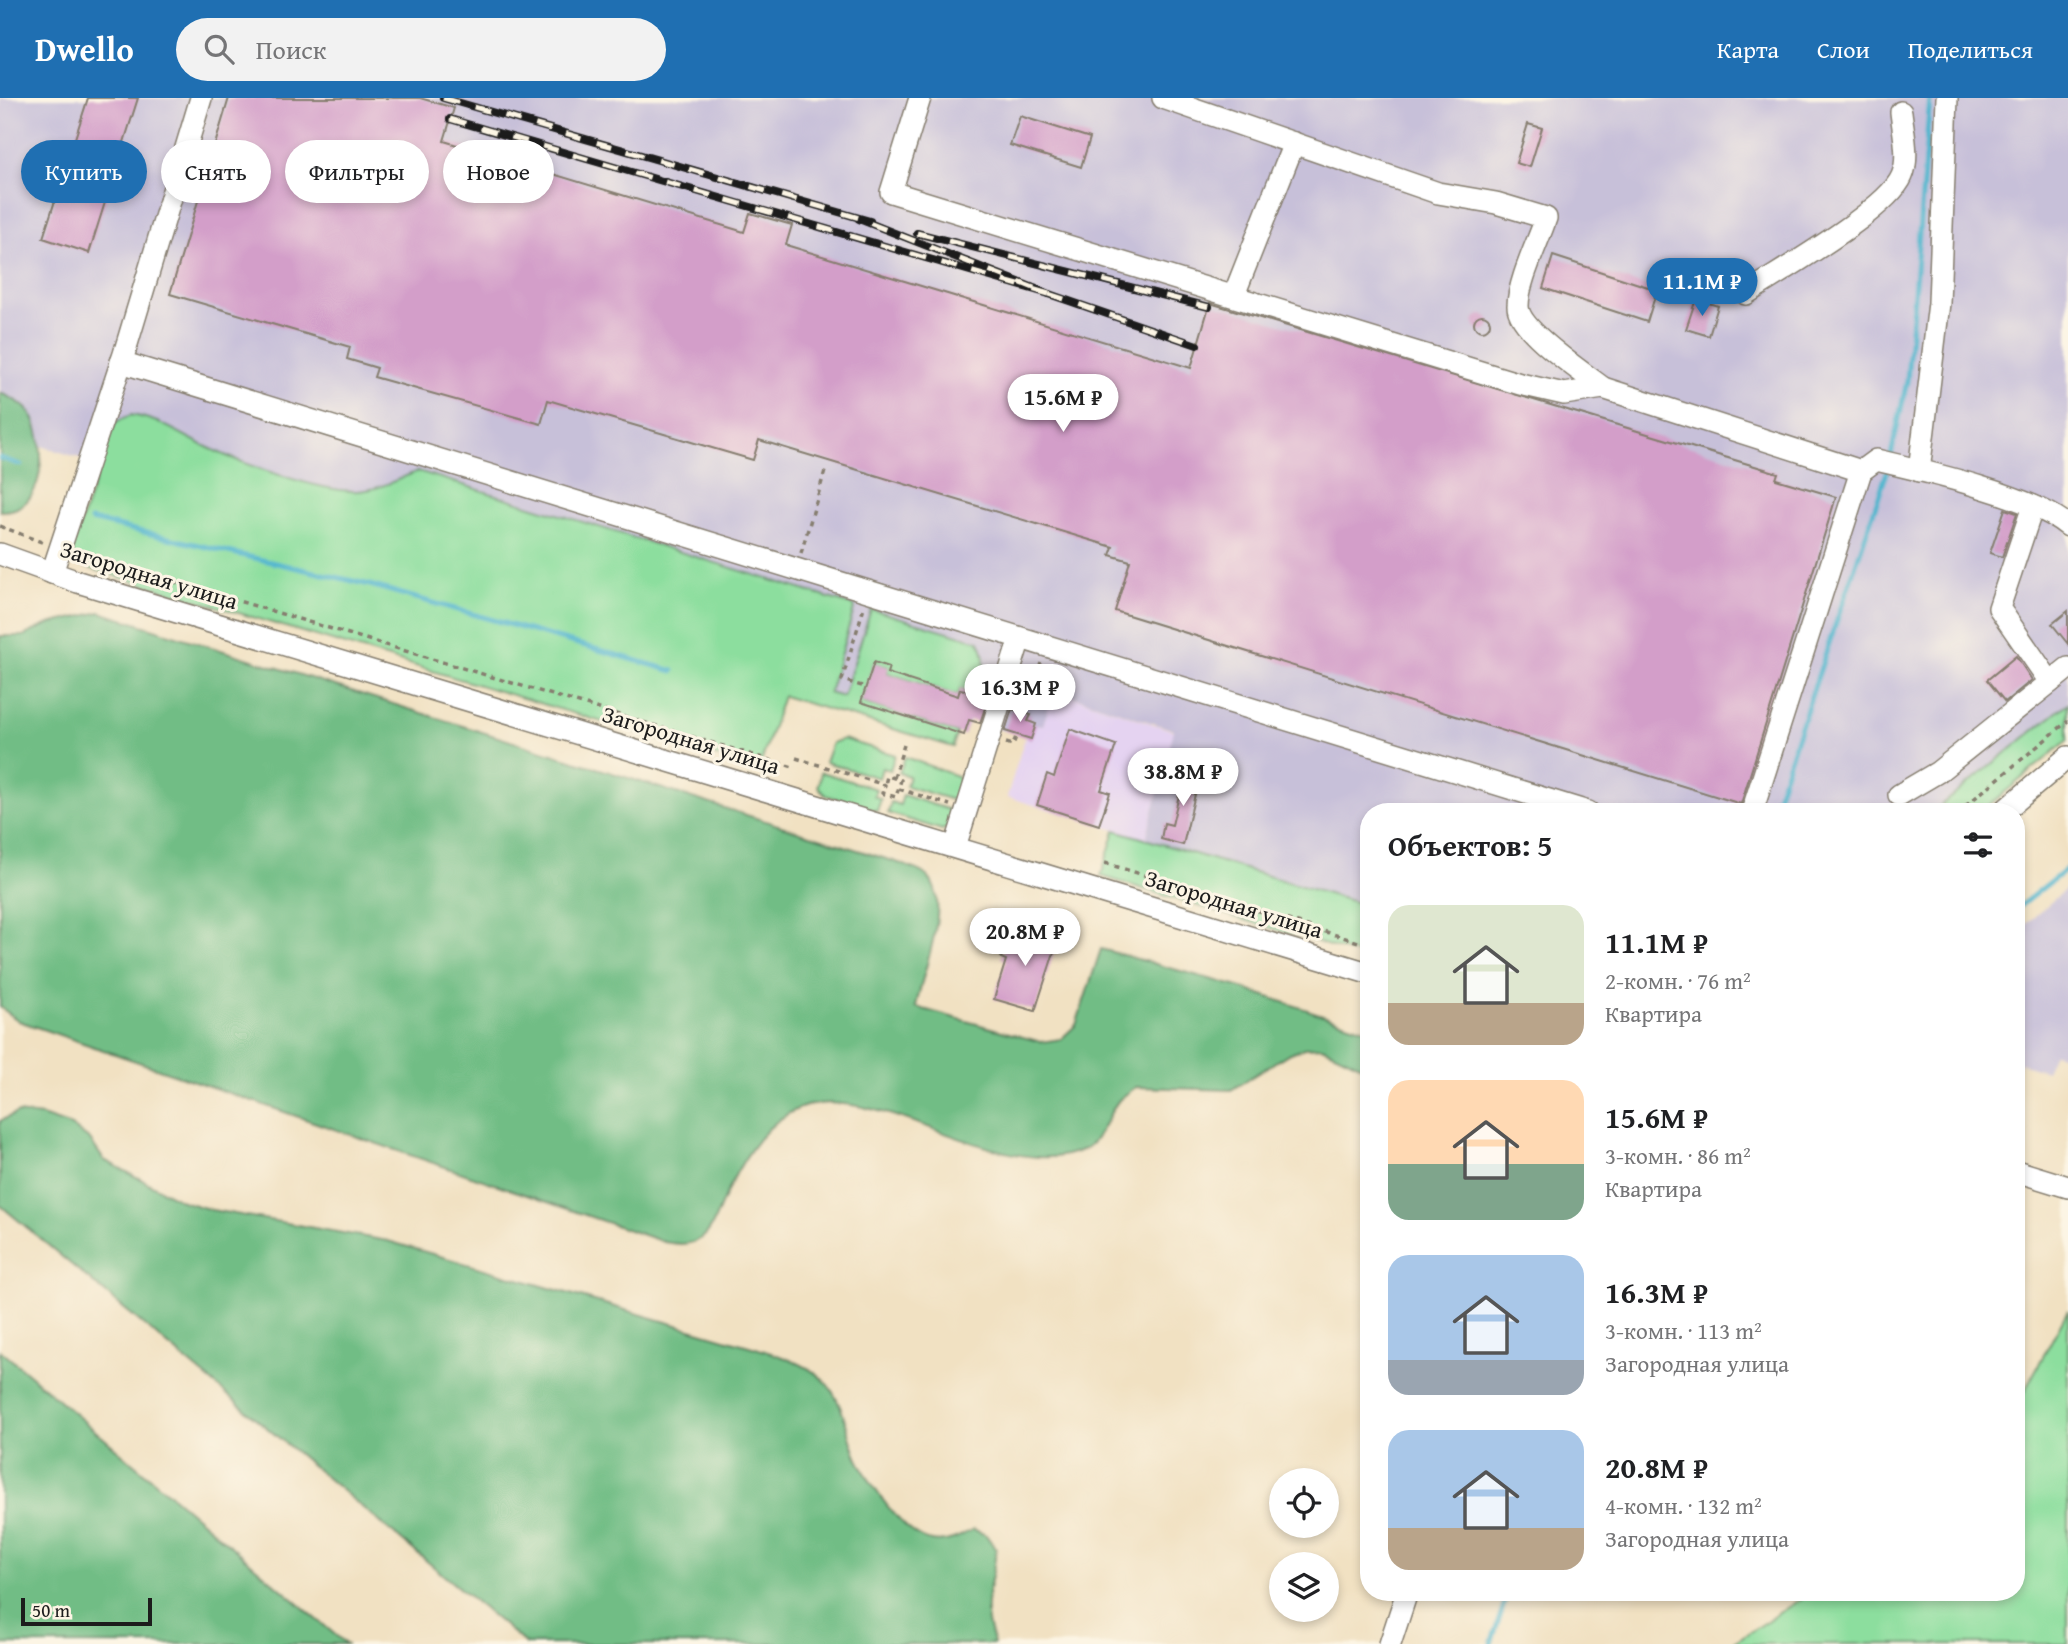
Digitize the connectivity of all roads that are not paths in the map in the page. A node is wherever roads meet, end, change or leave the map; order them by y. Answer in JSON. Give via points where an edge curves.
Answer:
{"nodes":[{"id":1,"x":201,"y":98,"type":"edge"},
{"id":2,"x":920,"y":98,"type":"edge"},
{"id":3,"x":1163,"y":98,"type":"edge"},
{"id":4,"x":1947,"y":98,"type":"edge"},
{"id":5,"x":1901,"y":111,"type":"dead end"},
{"id":6,"x":1294,"y":143,"type":"junction"},
{"id":7,"x":1746,"y":294,"type":"dead end"},
{"id":8,"x":1234,"y":295,"type":"junction"},
{"id":9,"x":121,"y":362,"type":"junction"},
{"id":10,"x":1604,"y":388,"type":"junction"},
{"id":11,"x":1900,"y":466,"type":"junction"},
{"id":12,"x":1861,"y":471,"type":"junction"},
{"id":13,"x":2034,"y":506,"type":"junction"},
{"id":14,"x":2068,"y":526,"type":"edge"},
{"id":15,"x":0,"y":554,"type":"edge"},
{"id":16,"x":52,"y":573,"type":"junction"},
{"id":17,"x":1020,"y":638,"type":"junction"},
{"id":18,"x":2068,"y":668,"type":"edge"},
{"id":19,"x":2050,"y":682,"type":"junction"},
{"id":20,"x":2068,"y":757,"type":"edge"},
{"id":21,"x":1899,"y":795,"type":"dead end"},
{"id":22,"x":1559,"y":803,"type":"edge"},
{"id":23,"x":1755,"y":803,"type":"edge"},
{"id":24,"x":2014,"y":803,"type":"edge"},
{"id":25,"x":955,"y":847,"type":"junction"},
{"id":26,"x":1360,"y":971,"type":"edge"},
{"id":27,"x":2025,"y":1174,"type":"edge"},
{"id":28,"x":2068,"y":1186,"type":"edge"},
{"id":29,"x":1404,"y":1601,"type":"edge"},
{"id":30,"x":1390,"y":1644,"type":"edge"}],
"edges":[{"from":1,"to":9,"type":"street"},
{"from":2,"to":8,"type":"street","via":[[891,192]]},
{"from":3,"to":6,"type":"street"},
{"from":4,"to":11,"type":"street","via":[[1939,303]]},
{"from":5,"to":7,"type":"street","via":[[1905,160],[1894,189],[1873,209]]},
{"from":6,"to":8,"type":"street"},
{"from":6,"to":10,"type":"street","via":[[1438,193],[1546,218],[1519,295],[1518,311],[1526,326]]},
{"from":8,"to":10,"type":"street","via":[[1544,391],[1564,394]]},
{"from":9,"to":16,"type":"street"},
{"from":9,"to":17,"type":"street"},
{"from":10,"to":12,"type":"street"},
{"from":11,"to":12,"type":"street","via":[[1871,461]]},
{"from":11,"to":13,"type":"street"},
{"from":12,"to":23,"type":"street"},
{"from":13,"to":14,"type":"street"},
{"from":13,"to":19,"type":"street","via":[[1999,608]]},
{"from":15,"to":16,"type":"street","name":"Загородная улица"},
{"from":16,"to":25,"type":"street","name":"Загородная улица"},
{"from":17,"to":22,"type":"street"},
{"from":17,"to":25,"type":"street"},
{"from":18,"to":19,"type":"street"},
{"from":19,"to":21,"type":"street","via":[[1926,781]]},
{"from":20,"to":24,"type":"street"},
{"from":25,"to":26,"type":"street","name":"Загородная улица"},
{"from":27,"to":28,"type":"street"},
{"from":29,"to":30,"type":"street"}]}
